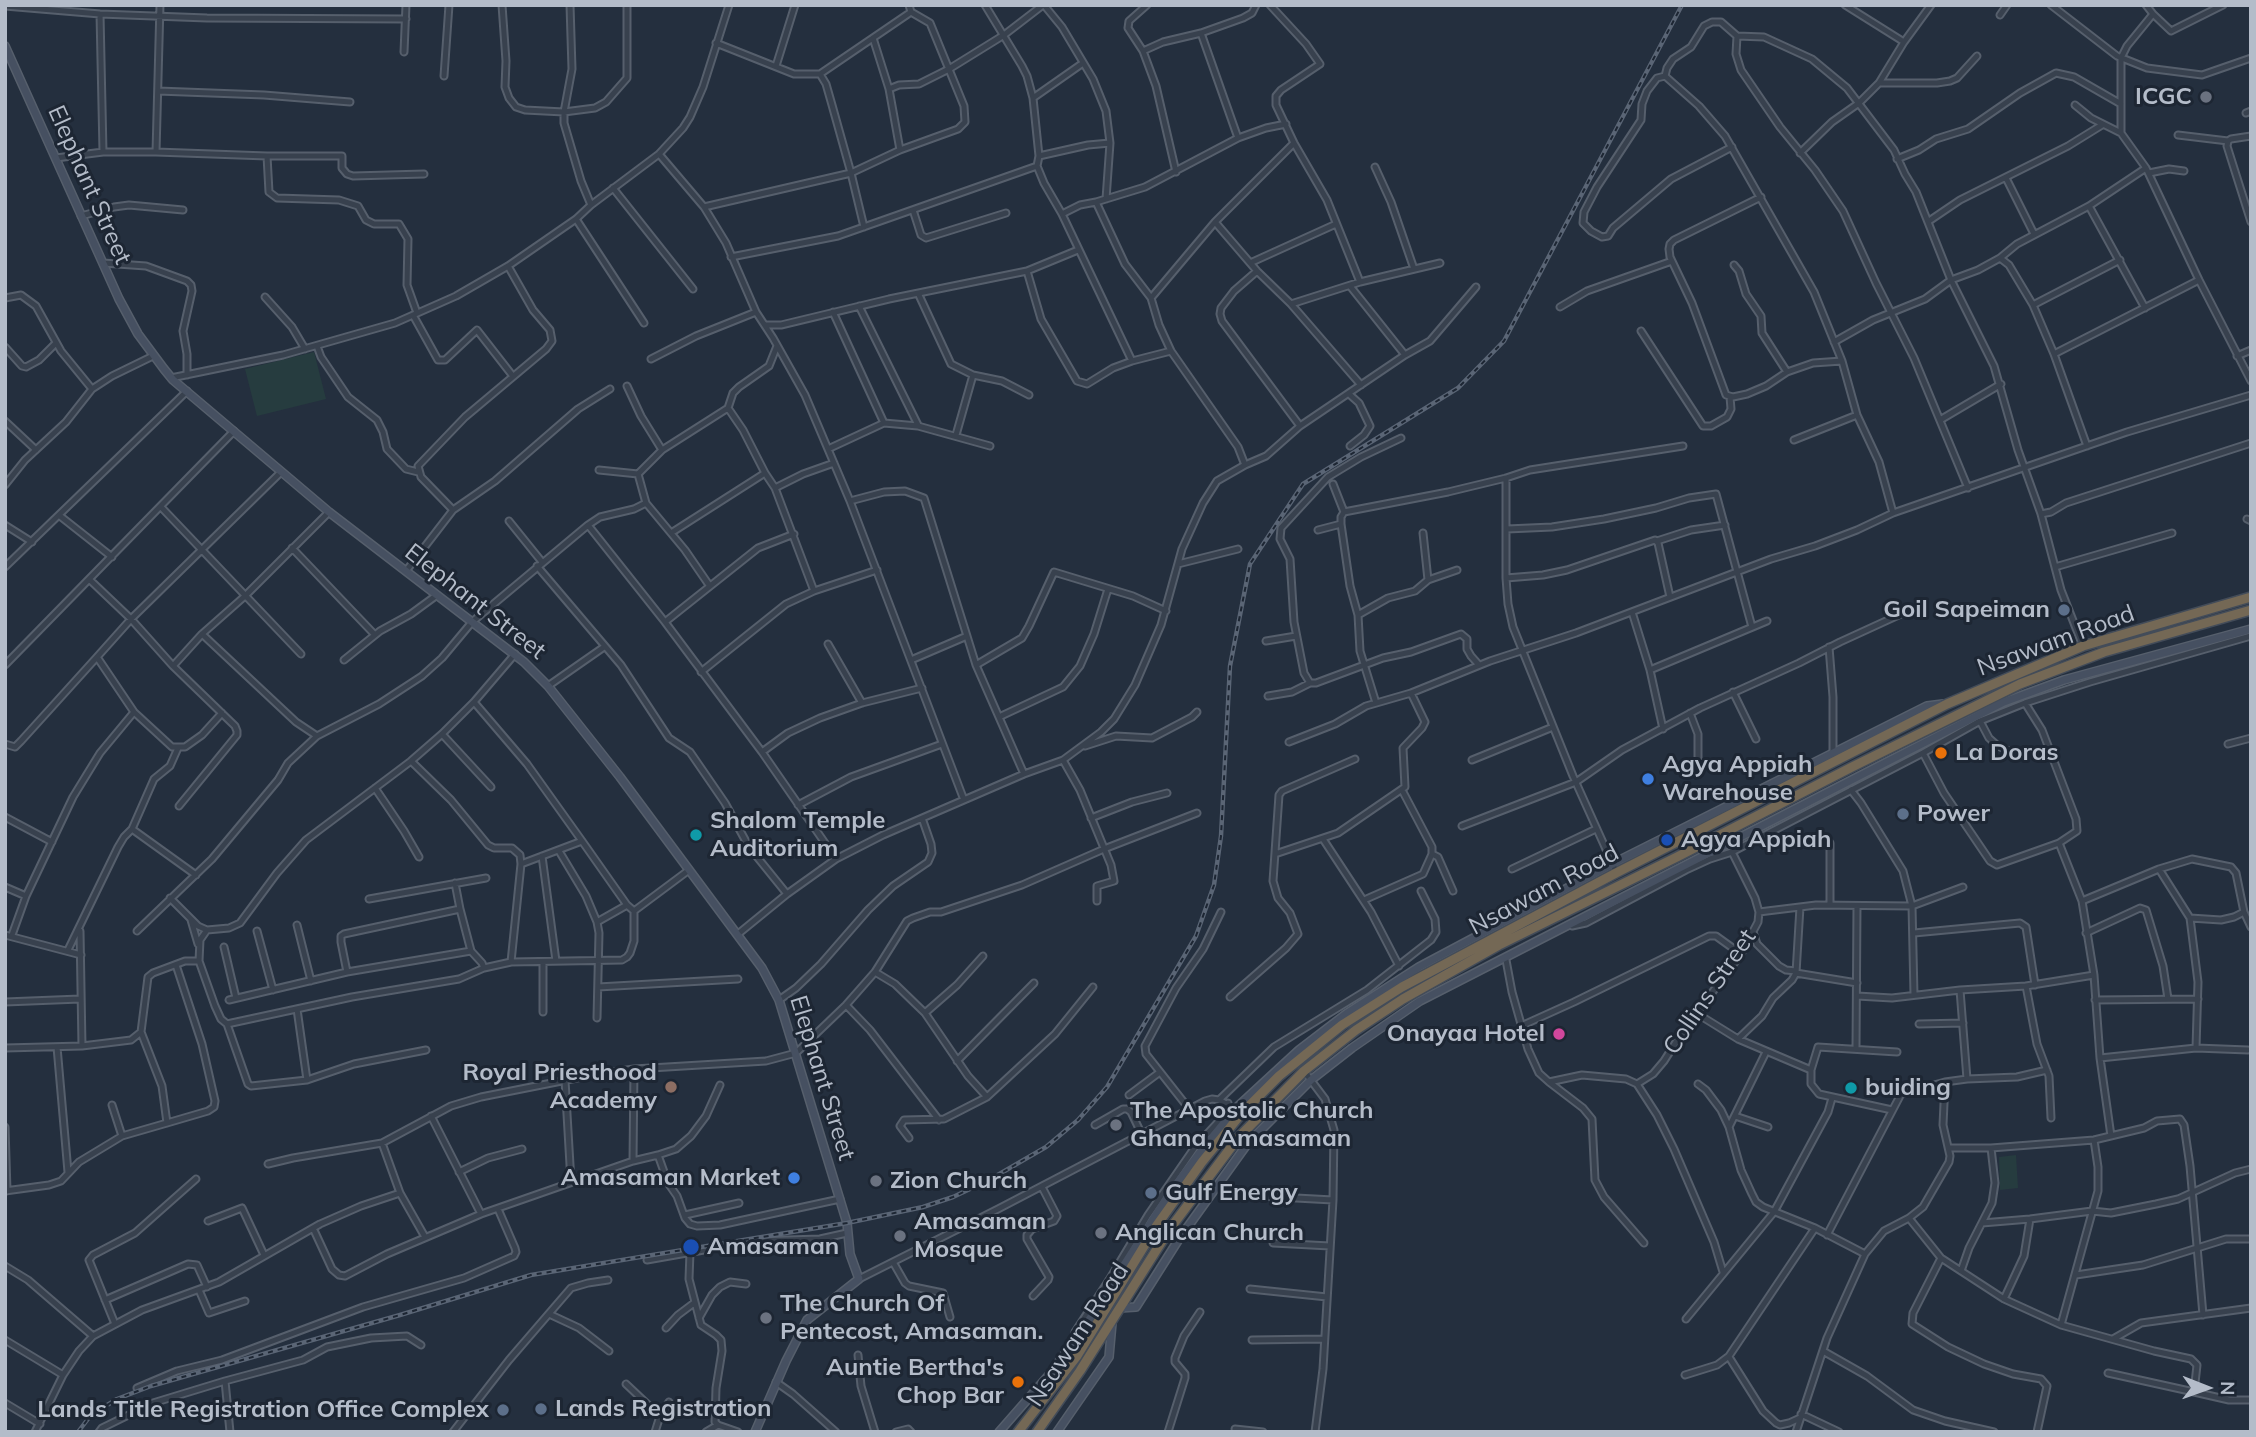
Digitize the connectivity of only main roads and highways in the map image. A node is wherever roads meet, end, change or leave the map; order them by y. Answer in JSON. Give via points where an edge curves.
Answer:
{"nodes":[{"id":1,"x":5,"y":46,"type":"edge"},
{"id":2,"x":2251,"y":597,"type":"edge"},
{"id":3,"x":2251,"y":610,"type":"edge"},
{"id":4,"x":2251,"y":629,"type":"edge"},
{"id":5,"x":1947,"y":704,"type":"junction"},
{"id":6,"x":1614,"y":869,"type":"junction"},
{"id":7,"x":1238,"y":1112,"type":"junction"},
{"id":8,"x":1120,"y":1308,"type":"junction"},
{"id":9,"x":1113,"y":1320,"type":"junction"},
{"id":10,"x":755,"y":1432,"type":"edge"},
{"id":11,"x":999,"y":1432,"type":"edge"},
{"id":12,"x":1018,"y":1432,"type":"edge"},
{"id":13,"x":1037,"y":1432,"type":"edge"},
{"id":14,"x":1057,"y":1432,"type":"edge"}],
"edges":[{"from":1,"to":10,"type":"main road","name":"Elephant Street","via":[[124,310],[153,356],[172,378],[281,472],[515,654],[548,686],[762,968],[779,1000],[796,1053],[859,1279],[807,1320]]},
{"from":2,"to":5,"type":"highway","name":"Nsawam Road","via":[[2083,646]]},
{"from":3,"to":8,"type":"highway","name":"Nsawam Road","via":[[2104,652],[2020,684],[1499,945],[1403,999],[1304,1071],[1238,1139],[1169,1230]]},
{"from":4,"to":8,"type":"main road","via":[[2064,680],[2004,702],[1420,1000],[1311,1080],[1248,1143],[1136,1307]]},
{"from":5,"to":6,"type":"highway","name":"Nsawam Road"},
{"from":5,"to":6,"type":"main road","via":[[1927,706]]},
{"from":6,"to":7,"type":"highway","name":"Nsawam Road","via":[[1350,1019]]},
{"from":7,"to":11,"type":"main road","via":[[1171,1191],[1072,1344]]},
{"from":7,"to":12,"type":"highway","name":"Nsawam Road","via":[[1157,1225],[1077,1356]]},
{"from":8,"to":9,"type":"highway","name":"Nsawam Road"},
{"from":9,"to":13,"type":"highway","name":"Nsawam Road"},
{"from":9,"to":14,"type":"main road","via":[[1108,1357]]}]}
